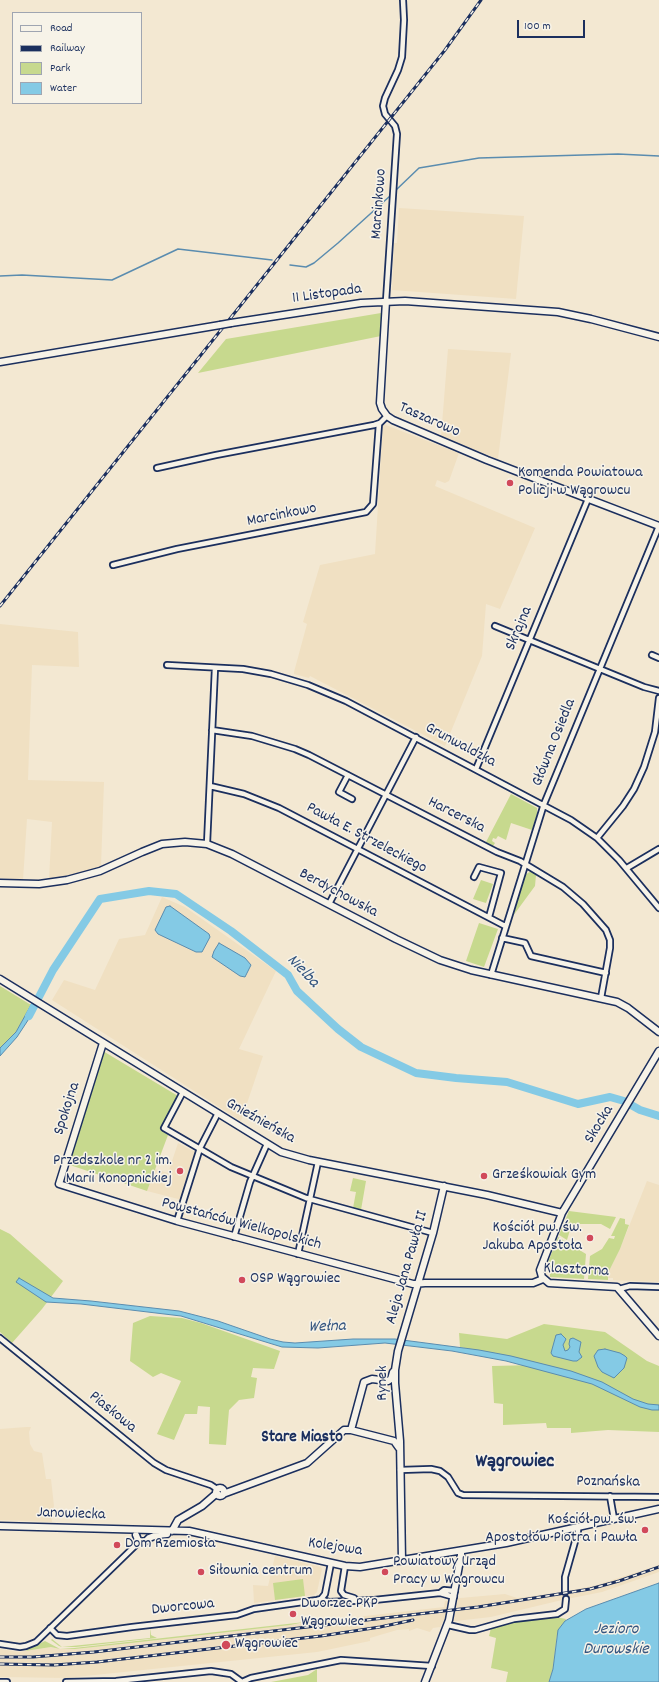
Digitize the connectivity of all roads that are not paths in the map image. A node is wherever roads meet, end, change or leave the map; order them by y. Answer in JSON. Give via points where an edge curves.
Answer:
{"nodes":[{"id":1,"x":403,"y":0,"type":"edge"},
{"id":2,"x":386,"y":301,"type":"junction"},
{"id":3,"x":659,"y":337,"type":"edge"},
{"id":4,"x":0,"y":362,"type":"edge"},
{"id":5,"x":387,"y":416,"type":"junction"},
{"id":6,"x":379,"y":424,"type":"junction"},
{"id":7,"x":157,"y":468,"type":"dead end"},
{"id":8,"x":588,"y":499,"type":"junction"},
{"id":9,"x":659,"y":526,"type":"edge"},
{"id":10,"x":114,"y":565,"type":"dead end"},
{"id":11,"x":495,"y":626,"type":"dead end"},
{"id":12,"x":530,"y":640,"type":"junction"},
{"id":13,"x":652,"y":655,"type":"dead end"},
{"id":14,"x":659,"y":658,"type":"edge"},
{"id":15,"x":167,"y":665,"type":"dead end"},
{"id":16,"x":215,"y":668,"type":"junction"},
{"id":17,"x":600,"y":669,"type":"junction"},
{"id":18,"x":659,"y":691,"type":"edge"},
{"id":19,"x":659,"y":698,"type":"edge"},
{"id":20,"x":212,"y":730,"type":"junction"},
{"id":21,"x":416,"y":738,"type":"junction"},
{"id":22,"x":476,"y":769,"type":"junction"},
{"id":23,"x":348,"y":775,"type":"junction"},
{"id":24,"x":210,"y":786,"type":"junction"},
{"id":25,"x":385,"y":795,"type":"junction"},
{"id":26,"x":352,"y":798,"type":"dead end"},
{"id":27,"x":544,"y":804,"type":"junction"},
{"id":28,"x":597,"y":838,"type":"junction"},
{"id":29,"x":207,"y":844,"type":"junction"},
{"id":30,"x":358,"y":849,"type":"junction"},
{"id":31,"x":659,"y":849,"type":"edge"},
{"id":32,"x":525,"y":865,"type":"junction"},
{"id":33,"x":627,"y":868,"type":"junction"},
{"id":34,"x":474,"y":877,"type":"dead end"},
{"id":35,"x":0,"y":883,"type":"edge"},
{"id":36,"x":329,"y":904,"type":"junction"},
{"id":37,"x":659,"y":908,"type":"edge"},
{"id":38,"x":489,"y":917,"type":"junction"},
{"id":39,"x":506,"y":926,"type":"junction"},
{"id":40,"x":502,"y":938,"type":"junction"},
{"id":41,"x":606,"y":973,"type":"junction"},
{"id":42,"x":491,"y":975,"type":"junction"},
{"id":43,"x":0,"y":979,"type":"edge"},
{"id":44,"x":601,"y":998,"type":"junction"},
{"id":45,"x":659,"y":1032,"type":"edge"},
{"id":46,"x":103,"y":1043,"type":"junction"},
{"id":47,"x":659,"y":1051,"type":"edge"},
{"id":48,"x":184,"y":1092,"type":"junction"},
{"id":49,"x":217,"y":1115,"type":"junction"},
{"id":50,"x":267,"y":1144,"type":"junction"},
{"id":51,"x":200,"y":1148,"type":"junction"},
{"id":52,"x":318,"y":1162,"type":"junction"},
{"id":53,"x":252,"y":1176,"type":"junction"},
{"id":54,"x":59,"y":1184,"type":"joint"},
{"id":55,"x":444,"y":1186,"type":"junction"},
{"id":56,"x":310,"y":1199,"type":"junction"},
{"id":57,"x":562,"y":1213,"type":"junction"},
{"id":58,"x":177,"y":1221,"type":"junction"},
{"id":59,"x":433,"y":1233,"type":"junction"},
{"id":60,"x":234,"y":1237,"type":"junction"},
{"id":61,"x":298,"y":1254,"type":"junction"},
{"id":62,"x":543,"y":1279,"type":"junction"},
{"id":63,"x":418,"y":1284,"type":"junction"},
{"id":64,"x":659,"y":1287,"type":"edge"},
{"id":65,"x":619,"y":1289,"type":"junction"},
{"id":66,"x":659,"y":1336,"type":"edge"},
{"id":67,"x":0,"y":1338,"type":"edge"},
{"id":68,"x":398,"y":1354,"type":"junction"},
{"id":69,"x":351,"y":1430,"type":"junction"},
{"id":70,"x":400,"y":1451,"type":"junction"},
{"id":71,"x":400,"y":1470,"type":"junction"},
{"id":72,"x":220,"y":1492,"type":"junction"},
{"id":73,"x":610,"y":1496,"type":"junction"},
{"id":74,"x":658,"y":1497,"type":"edge"},
{"id":75,"x":658,"y":1508,"type":"edge"},
{"id":76,"x":186,"y":1516,"type":"junction"},
{"id":77,"x":614,"y":1519,"type":"junction"},
{"id":78,"x":0,"y":1526,"type":"edge"},
{"id":79,"x":578,"y":1527,"type":"junction"},
{"id":80,"x":172,"y":1531,"type":"junction"},
{"id":81,"x":141,"y":1532,"type":"junction"},
{"id":82,"x":180,"y":1533,"type":"junction"},
{"id":83,"x":149,"y":1538,"type":"junction"},
{"id":84,"x":139,"y":1542,"type":"junction"},
{"id":85,"x":461,"y":1551,"type":"junction"},
{"id":86,"x":402,"y":1561,"type":"junction"},
{"id":87,"x":331,"y":1563,"type":"junction"},
{"id":88,"x":345,"y":1566,"type":"junction"},
{"id":89,"x":565,"y":1592,"type":"dead end"},
{"id":90,"x":454,"y":1594,"type":"junction"},
{"id":91,"x":321,"y":1599,"type":"junction"},
{"id":92,"x":566,"y":1599,"type":"dead end"},
{"id":93,"x":363,"y":1600,"type":"junction"},
{"id":94,"x":448,"y":1625,"type":"junction"},
{"id":95,"x":50,"y":1628,"type":"junction"},
{"id":96,"x":0,"y":1644,"type":"edge"},
{"id":97,"x":432,"y":1666,"type":"junction"},
{"id":98,"x":0,"y":1682,"type":"edge"},
{"id":99,"x":7,"y":1682,"type":"edge"},
{"id":100,"x":66,"y":1682,"type":"edge"},
{"id":101,"x":242,"y":1682,"type":"edge"},
{"id":102,"x":425,"y":1682,"type":"edge"}],
"edges":[{"from":1,"to":2,"type":"street","name":"Marcinkowo","via":[[402,57],[383,106],[397,134]]},
{"from":2,"to":3,"type":"street","name":"11 Listopada","via":[[554,312],[591,318]]},
{"from":2,"to":4,"type":"street","name":"11 Listopada","bridge":true,"via":[[337,306]]},
{"from":2,"to":5,"type":"street","name":"Marcinkowo","via":[[380,403]]},
{"from":5,"to":6,"type":"street","name":"Taszarowo"},
{"from":5,"to":8,"type":"street","name":"Taszarowo","via":[[488,460]]},
{"from":6,"to":7,"type":"street","name":"Taszarowo"},
{"from":6,"to":10,"type":"street","name":"Marcinkowo","via":[[373,504],[366,512]]},
{"from":8,"to":9,"type":"street","name":"Taszarowo"},
{"from":8,"to":12,"type":"street","name":"Skrajna"},
{"from":9,"to":17,"type":"street","name":"Główna Osiedla"},
{"from":11,"to":12,"type":"street"},
{"from":12,"to":17,"type":"street"},
{"from":12,"to":22,"type":"street","name":"Skrajna"},
{"from":13,"to":14,"type":"street"},
{"from":15,"to":16,"type":"street","name":"Grunwaldzka"},
{"from":16,"to":20,"type":"street"},
{"from":16,"to":21,"type":"street","name":"Grunwaldzka","via":[[271,674],[308,685],[346,701]]},
{"from":17,"to":18,"type":"street"},
{"from":17,"to":27,"type":"street","name":"Główna Osiedla"},
{"from":19,"to":28,"type":"street","via":[[652,747],[644,767],[627,800]]},
{"from":20,"to":23,"type":"street","name":"Harcerska","via":[[270,740],[309,755]]},
{"from":20,"to":24,"type":"street"},
{"from":21,"to":22,"type":"street","name":"Grunwaldzka"},
{"from":21,"to":25,"type":"street"},
{"from":22,"to":27,"type":"street","name":"Grunwaldzka"},
{"from":23,"to":25,"type":"street","name":"Harcerska"},
{"from":23,"to":26,"type":"street","via":[[338,792]]},
{"from":24,"to":29,"type":"street"},
{"from":24,"to":30,"type":"street","name":"Pawła E. Strzeleckiego","via":[[268,803]]},
{"from":25,"to":30,"type":"street"},
{"from":25,"to":32,"type":"street","name":"Harcerska"},
{"from":27,"to":28,"type":"street","name":"Grunwaldzka"},
{"from":27,"to":32,"type":"street","name":"Główna Osiedla"},
{"from":28,"to":33,"type":"street","name":"Grunwaldzka"},
{"from":29,"to":35,"type":"street","name":"Berdychowska","via":[[162,844],[100,871],[67,880],[39,884]]},
{"from":29,"to":36,"type":"street","name":"Berdychowska","via":[[232,854]]},
{"from":30,"to":36,"type":"street"},
{"from":30,"to":38,"type":"street","name":"Pawła E. Strzeleckiego"},
{"from":31,"to":33,"type":"street"},
{"from":32,"to":39,"type":"street","name":"Główna Osiedla"},
{"from":32,"to":41,"type":"street","name":"Harcerska","via":[[569,891],[606,930],[611,944]]},
{"from":33,"to":37,"type":"street","name":"Grunwaldzka"},
{"from":34,"to":38,"type":"street","via":[[479,867],[502,872]]},
{"from":36,"to":42,"type":"street","name":"Berdychowska","via":[[429,955]]},
{"from":38,"to":39,"type":"street","name":"Pawła E. Strzeleckiego"},
{"from":39,"to":40,"type":"street","name":"Główna Osiedla"},
{"from":40,"to":41,"type":"street","via":[[525,943],[531,956]]},
{"from":40,"to":42,"type":"street","name":"Główna Osiedla"},
{"from":41,"to":44,"type":"street","name":"Harcerska"},
{"from":42,"to":44,"type":"street","name":"Berdychowska"},
{"from":43,"to":46,"type":"street","name":"Gnieźnieńska"},
{"from":44,"to":45,"type":"street","name":"Berdychowska","via":[[623,1004]]},
{"from":46,"to":48,"type":"street","name":"Gnieźnieńska"},
{"from":46,"to":54,"type":"street","name":"Spokojna"},
{"from":47,"to":57,"type":"street","name":"Skocka"},
{"from":48,"to":49,"type":"street","name":"Gnieźnieńska"},
{"from":48,"to":51,"type":"street","via":[[164,1128]]},
{"from":49,"to":50,"type":"street","name":"Gnieźnieńska"},
{"from":49,"to":51,"type":"street"},
{"from":50,"to":52,"type":"street","name":"Gnieźnieńska","via":[[288,1154]]},
{"from":50,"to":53,"type":"street"},
{"from":51,"to":53,"type":"street","via":[[231,1167]]},
{"from":51,"to":58,"type":"street"},
{"from":52,"to":55,"type":"street","name":"Gnieźnieńska"},
{"from":52,"to":56,"type":"street"},
{"from":53,"to":56,"type":"street"},
{"from":53,"to":60,"type":"street"},
{"from":54,"to":58,"type":"street","name":"Powstańców Wielkopolskich"},
{"from":55,"to":57,"type":"street","name":"Gnieźnieńska"},
{"from":55,"to":59,"type":"street","name":"Aleja Jana Pawła II"},
{"from":56,"to":59,"type":"street"},
{"from":56,"to":61,"type":"street"},
{"from":57,"to":62,"type":"street","name":"Skocka","via":[[540,1266]]},
{"from":58,"to":60,"type":"street","name":"Powstańców Wielkopolskich"},
{"from":59,"to":63,"type":"street","name":"Aleja Jana Pawła II"},
{"from":60,"to":61,"type":"street","name":"Powstańców Wielkopolskich"},
{"from":61,"to":63,"type":"street","name":"Powstańców Wielkopolskich"},
{"from":62,"to":63,"type":"street","name":"Klasztorna","via":[[533,1283]]},
{"from":62,"to":65,"type":"street","name":"Klasztorna","via":[[550,1283],[612,1286]]},
{"from":63,"to":68,"type":"street","name":"Aleja Jana Pawła II"},
{"from":64,"to":65,"type":"street","name":"Klasztorna","via":[[630,1286]]},
{"from":65,"to":66,"type":"street"},
{"from":67,"to":72,"type":"street","name":"Piaskowa","via":[[154,1463],[166,1470],[211,1485]]},
{"from":68,"to":69,"type":"street","name":"Rynek","via":[[390,1380],[364,1382]]},
{"from":68,"to":70,"type":"street","name":"Rynek","via":[[395,1383]]},
{"from":69,"to":70,"type":"street","via":[[397,1442]]},
{"from":69,"to":72,"type":"street","via":[[342,1431],[309,1462]]},
{"from":70,"to":71,"type":"street","name":"Rynek"},
{"from":71,"to":73,"type":"street","name":"Poznańska","via":[[440,1471],[448,1477],[458,1493],[463,1495]]},
{"from":71,"to":86,"type":"street","name":"Rynek"},
{"from":72,"to":76,"type":"street"},
{"from":73,"to":74,"type":"street","name":"Poznańska"},
{"from":73,"to":77,"type":"street"},
{"from":75,"to":77,"type":"street","name":"Kolejowa"},
{"from":76,"to":80,"type":"street","via":[[178,1520]]},
{"from":76,"to":82,"type":"street","via":[[181,1522]]},
{"from":77,"to":79,"type":"street","name":"Kolejowa"},
{"from":78,"to":81,"type":"street","name":"Janowiecka"},
{"from":79,"to":85,"type":"street","name":"Kolejowa","via":[[506,1544]]},
{"from":79,"to":89,"type":"street","via":[[565,1578]]},
{"from":80,"to":81,"type":"street","name":"Kolejowa"},
{"from":80,"to":82,"type":"street","name":"Kolejowa"},
{"from":81,"to":83,"type":"street","via":[[149,1534]]},
{"from":81,"to":84,"type":"street"},
{"from":82,"to":83,"type":"street","name":"Kolejowa"},
{"from":82,"to":87,"type":"street","name":"Kolejowa","via":[[190,1531]]},
{"from":83,"to":84,"type":"street","name":"Kolejowa","via":[[146,1542]]},
{"from":84,"to":95,"type":"street"},
{"from":85,"to":86,"type":"street","name":"Kolejowa"},
{"from":85,"to":90,"type":"street"},
{"from":86,"to":88,"type":"street","name":"Kolejowa","via":[[365,1567]]},
{"from":87,"to":88,"type":"street","name":"Kolejowa"},
{"from":87,"to":91,"type":"street","via":[[326,1592]]},
{"from":88,"to":93,"type":"street","name":"Dworcowa","via":[[342,1592],[345,1596]]},
{"from":90,"to":93,"type":"street","name":"Dworcowa","via":[[444,1590],[440,1593]]},
{"from":90,"to":94,"type":"street"},
{"from":91,"to":93,"type":"street","name":"Dworcowa","via":[[327,1602]]},
{"from":91,"to":95,"type":"street","name":"Dworcowa","via":[[251,1609],[237,1615],[67,1636],[57,1636]]},
{"from":92,"to":94,"type":"street","via":[[565,1609],[557,1614],[514,1619],[475,1630]]},
{"from":94,"to":97,"type":"street"},
{"from":95,"to":96,"type":"street","via":[[36,1642],[26,1646]]},
{"from":97,"to":101,"type":"street","via":[[341,1660]]},
{"from":97,"to":102,"type":"street"},
{"from":98,"to":99,"type":"street"},
{"from":100,"to":101,"type":"street","via":[[116,1681],[212,1670],[231,1674]]}]}
